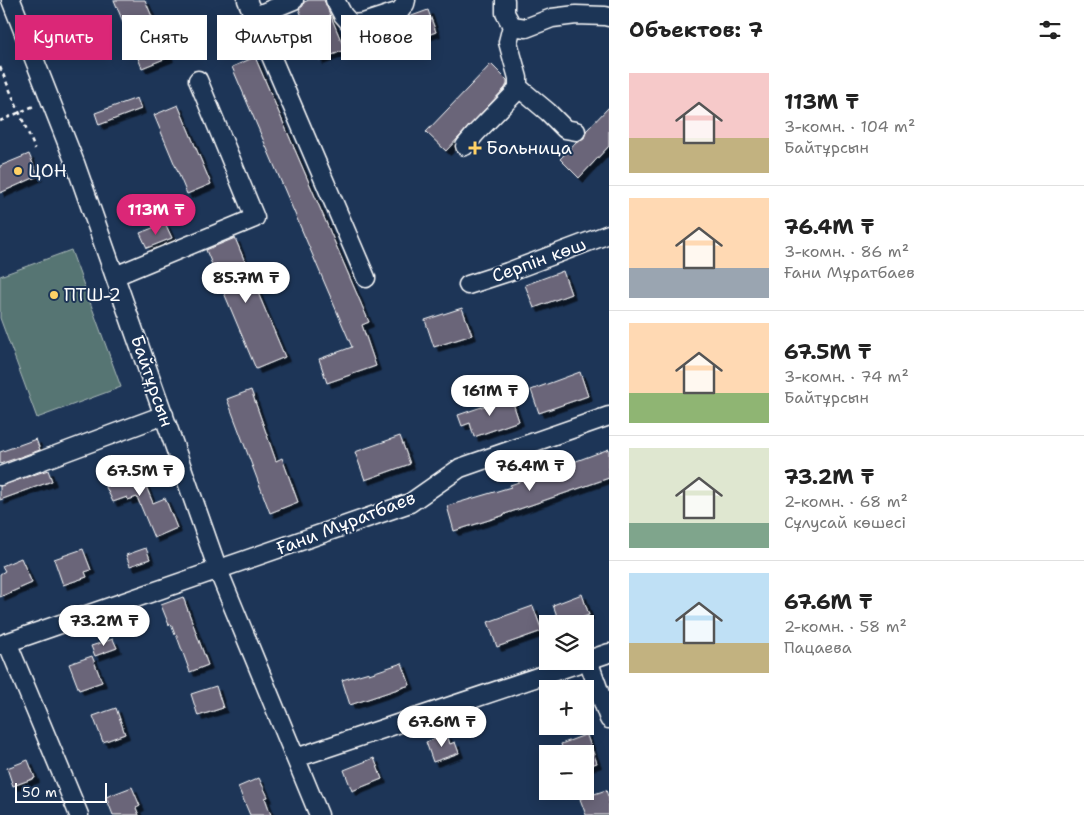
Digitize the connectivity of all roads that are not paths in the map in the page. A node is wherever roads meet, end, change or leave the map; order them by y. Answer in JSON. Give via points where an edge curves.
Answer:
{"nodes":[{"id":1,"x":12,"y":0,"type":"edge"},
{"id":2,"x":247,"y":0,"type":"edge"},
{"id":3,"x":294,"y":0,"type":"edge"},
{"id":4,"x":335,"y":0,"type":"edge"},
{"id":5,"x":406,"y":0,"type":"edge"},
{"id":6,"x":505,"y":0,"type":"edge"},
{"id":7,"x":252,"y":15,"type":"edge"},
{"id":8,"x":258,"y":15,"type":"edge"},
{"id":9,"x":609,"y":17,"type":"edge"},
{"id":10,"x":512,"y":26,"type":"junction"},
{"id":11,"x":272,"y":60,"type":"edge"},
{"id":12,"x":198,"y":80,"type":"dead end"},
{"id":13,"x":518,"y":87,"type":"junction"},
{"id":14,"x":576,"y":131,"type":"dead end"},
{"id":15,"x":465,"y":146,"type":"dead end"},
{"id":16,"x":609,"y":234,"type":"edge"},
{"id":17,"x":115,"y":276,"type":"junction"},
{"id":18,"x":366,"y":278,"type":"dead end"},
{"id":19,"x":468,"y":285,"type":"dead end"},
{"id":20,"x":164,"y":415,"type":"junction"},
{"id":21,"x":609,"y":416,"type":"edge"},
{"id":22,"x":0,"y":476,"type":"edge"},
{"id":23,"x":218,"y":570,"type":"junction"},
{"id":24,"x":4,"y":643,"type":"edge"},
{"id":25,"x":609,"y":654,"type":"edge"},
{"id":26,"x":594,"y":658,"type":"edge"},
{"id":27,"x":558,"y":670,"type":"edge"},
{"id":28,"x":592,"y":670,"type":"edge"},
{"id":29,"x":609,"y":719,"type":"edge"},
{"id":30,"x":296,"y":758,"type":"junction"},
{"id":31,"x":79,"y":815,"type":"edge"},
{"id":32,"x":319,"y":815,"type":"edge"}],
"edges":[{"from":1,"to":17,"type":"street","name":"Байтұрсын"},
{"from":2,"to":7,"type":"street"},
{"from":3,"to":8,"type":"street"},
{"from":4,"to":5,"type":"street","via":[[351,24],[400,11]]},
{"from":6,"to":10,"type":"street","via":[[504,13]]},
{"from":9,"to":10,"type":"street","via":[[576,15],[552,18],[526,28]]},
{"from":10,"to":13,"type":"street","via":[[508,42]]},
{"from":11,"to":18,"type":"street"},
{"from":12,"to":17,"type":"street","via":[[255,218]]},
{"from":13,"to":14,"type":"street","via":[[565,129]]},
{"from":13,"to":15,"type":"street"},
{"from":16,"to":19,"type":"street","name":"Серпін көш"},
{"from":17,"to":20,"type":"street","name":"Байтұрсын"},
{"from":20,"to":22,"type":"street"},
{"from":20,"to":23,"type":"street","name":"Байтұрсын"},
{"from":21,"to":23,"type":"street","name":"Ғани Мұратбаев","via":[[460,468],[410,503]]},
{"from":23,"to":24,"type":"street","name":"Ғани Мұратбаев"},
{"from":23,"to":30,"type":"street","name":"Байтұрсын"},
{"from":24,"to":31,"type":"street"},
{"from":25,"to":26,"type":"street"},
{"from":27,"to":30,"type":"street"},
{"from":28,"to":29,"type":"street"},
{"from":30,"to":32,"type":"street","name":"Байтұрсын"}]}
